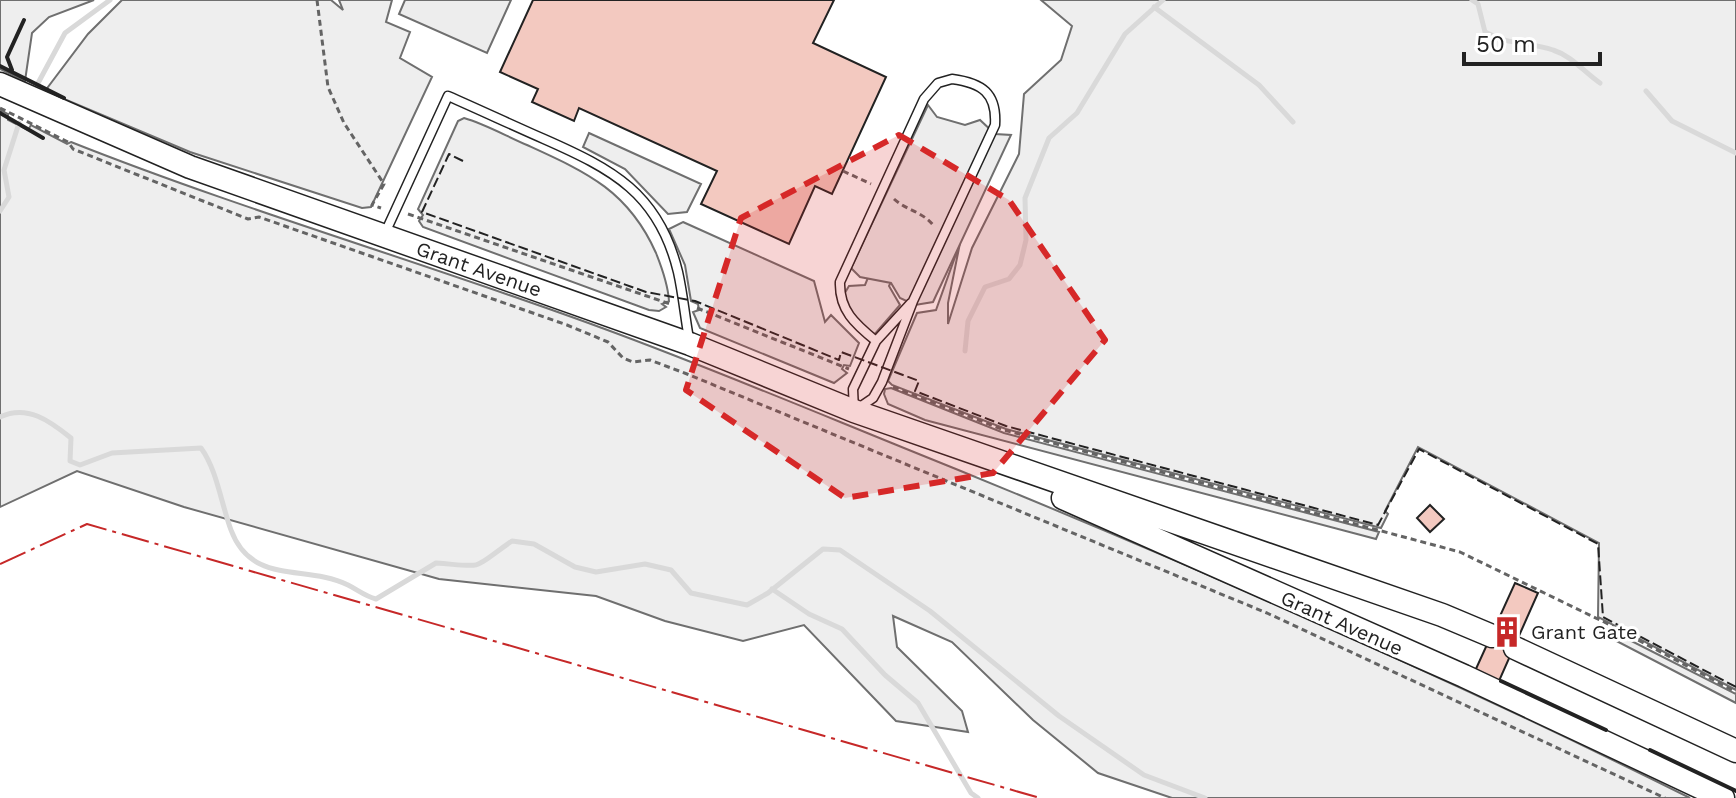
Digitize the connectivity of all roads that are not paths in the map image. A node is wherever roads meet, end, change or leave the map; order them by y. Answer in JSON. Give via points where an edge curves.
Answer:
{"nodes":[{"id":1,"x":0,"y":84,"type":"edge"},
{"id":2,"x":384,"y":236,"type":"junction"},
{"id":3,"x":913,"y":301,"type":"junction"},
{"id":4,"x":876,"y":341,"type":"junction"},
{"id":5,"x":690,"y":344,"type":"junction"},
{"id":6,"x":854,"y":411,"type":"junction"},
{"id":7,"x":960,"y":450,"type":"junction"},
{"id":8,"x":1492,"y":636,"type":"dead end"},
{"id":9,"x":1515,"y":648,"type":"dead end"},
{"id":10,"x":1736,"y":751,"type":"edge"},
{"id":11,"x":1723,"y":798,"type":"edge"}],
"edges":[{"from":1,"to":2,"type":"main road","name":"Grant Avenue","via":[[190,167]]},
{"from":2,"to":5,"type":"main road","name":"Grant Avenue"},
{"from":2,"to":5,"type":"lane","via":[[448,96],[596,161],[643,200],[662,229],[678,270]]},
{"from":3,"to":4,"type":"lane"},
{"from":3,"to":4,"type":"lane","via":[[995,125],[996,106],[987,92],[969,81],[938,83],[924,99],[840,282],[839,298],[847,314]]},
{"from":3,"to":6,"type":"lane","via":[[882,382],[873,398]]},
{"from":4,"to":6,"type":"lane","via":[[853,389]]},
{"from":5,"to":6,"type":"main road","name":"Grant Avenue"},
{"from":6,"to":7,"type":"main road","name":"Grant Avenue"},
{"from":7,"to":8,"type":"main road","name":"Grant Avenue"},
{"from":7,"to":11,"type":"main road","name":"Grant Avenue"},
{"from":9,"to":10,"type":"main road"}]}
